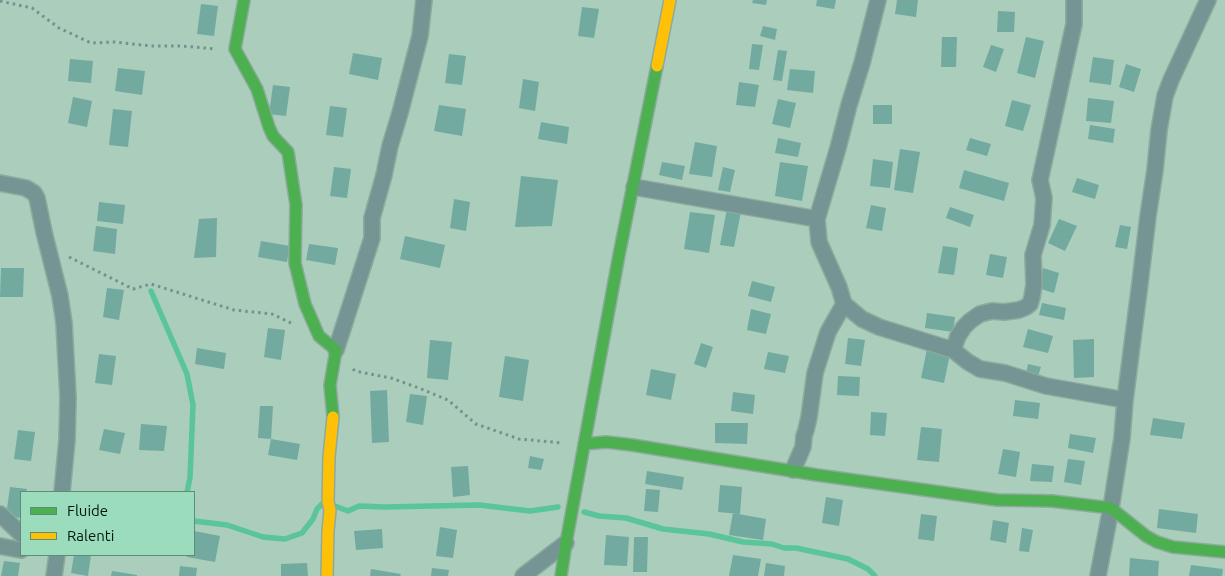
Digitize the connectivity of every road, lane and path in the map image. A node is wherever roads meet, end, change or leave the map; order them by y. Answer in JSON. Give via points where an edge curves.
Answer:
{"nodes":[{"id":1,"x":244,"y":0,"type":"edge"},
{"id":2,"x":424,"y":0,"type":"edge"},
{"id":3,"x":670,"y":0,"type":"edge"},
{"id":4,"x":878,"y":0,"type":"edge"},
{"id":5,"x":1074,"y":0,"type":"edge"},
{"id":6,"x":1208,"y":0,"type":"edge"},
{"id":7,"x":0,"y":1,"type":"edge"},
{"id":8,"x":235,"y":49,"type":"junction"},
{"id":9,"x":0,"y":183,"type":"edge"},
{"id":10,"x":634,"y":187,"type":"junction"},
{"id":11,"x":817,"y":219,"type":"junction"},
{"id":12,"x":48,"y":247,"type":"junction"},
{"id":13,"x":844,"y":304,"type":"junction"},
{"id":14,"x":319,"y":336,"type":"junction"},
{"id":15,"x":336,"y":350,"type":"junction"},
{"id":16,"x":953,"y":350,"type":"junction"},
{"id":17,"x":1125,"y":400,"type":"junction"},
{"id":18,"x":584,"y":444,"type":"junction"},
{"id":19,"x":793,"y":470,"type":"junction"},
{"id":20,"x":62,"y":491,"type":"edge"},
{"id":21,"x":1111,"y":508,"type":"junction"},
{"id":22,"x":0,"y":514,"type":"edge"},
{"id":23,"x":20,"y":533,"type":"edge"},
{"id":24,"x":566,"y":543,"type":"junction"},
{"id":25,"x":0,"y":546,"type":"edge"},
{"id":26,"x":20,"y":550,"type":"edge"},
{"id":27,"x":1225,"y":552,"type":"edge"},
{"id":28,"x":53,"y":556,"type":"edge"},
{"id":29,"x":54,"y":576,"type":"edge"},
{"id":30,"x":327,"y":576,"type":"edge"},
{"id":31,"x":523,"y":576,"type":"edge"},
{"id":32,"x":561,"y":576,"type":"edge"},
{"id":33,"x":1098,"y":576,"type":"edge"}],
"edges":[{"from":1,"to":8,"type":"main road"},
{"from":2,"to":15,"type":"street","via":[[420,36],[372,218],[372,238]]},
{"from":3,"to":10,"type":"main road"},
{"from":4,"to":11,"type":"street"},
{"from":5,"to":16,"type":"street","via":[[1074,24],[1040,180],[1044,198],[1042,226],[1033,255],[1034,285],[1030,304],[1020,310],[980,314],[958,336]]},
{"from":6,"to":17,"type":"street","via":[[1165,96]]},
{"from":7,"to":8,"type":"path","via":[[32,8],[59,28],[91,43]]},
{"from":8,"to":14,"type":"main road","via":[[257,89],[269,127],[288,152],[296,205],[296,263],[305,304]]},
{"from":9,"to":12,"type":"street","via":[[26,188],[34,193]]},
{"from":10,"to":11,"type":"street"},
{"from":10,"to":18,"type":"main road"},
{"from":11,"to":13,"type":"street","via":[[819,242]]},
{"from":12,"to":14,"type":"path","via":[[133,289],[151,284],[234,310],[272,314]]},
{"from":12,"to":20,"type":"street","via":[[64,323],[68,396]]},
{"from":13,"to":16,"type":"street","via":[[862,319],[879,327]]},
{"from":13,"to":19,"type":"street","via":[[828,332],[815,373],[808,423]]},
{"from":14,"to":15,"type":"main road"},
{"from":15,"to":18,"type":"path","via":[[355,371],[391,378],[448,400],[476,424],[519,439]]},
{"from":15,"to":30,"type":"main road","via":[[330,385],[333,421],[329,457]]},
{"from":16,"to":17,"type":"street","via":[[980,369],[1046,386]]},
{"from":17,"to":21,"type":"street"},
{"from":18,"to":19,"type":"main road","via":[[632,445]]},
{"from":18,"to":24,"type":"main road"},
{"from":19,"to":21,"type":"main road","via":[[997,500],[1052,501]]},
{"from":21,"to":27,"type":"main road","via":[[1157,542],[1173,547]]},
{"from":21,"to":33,"type":"street"},
{"from":22,"to":23,"type":"street"},
{"from":24,"to":31,"type":"street"},
{"from":24,"to":32,"type":"main road"},
{"from":25,"to":26,"type":"street"},
{"from":28,"to":29,"type":"street"}]}
